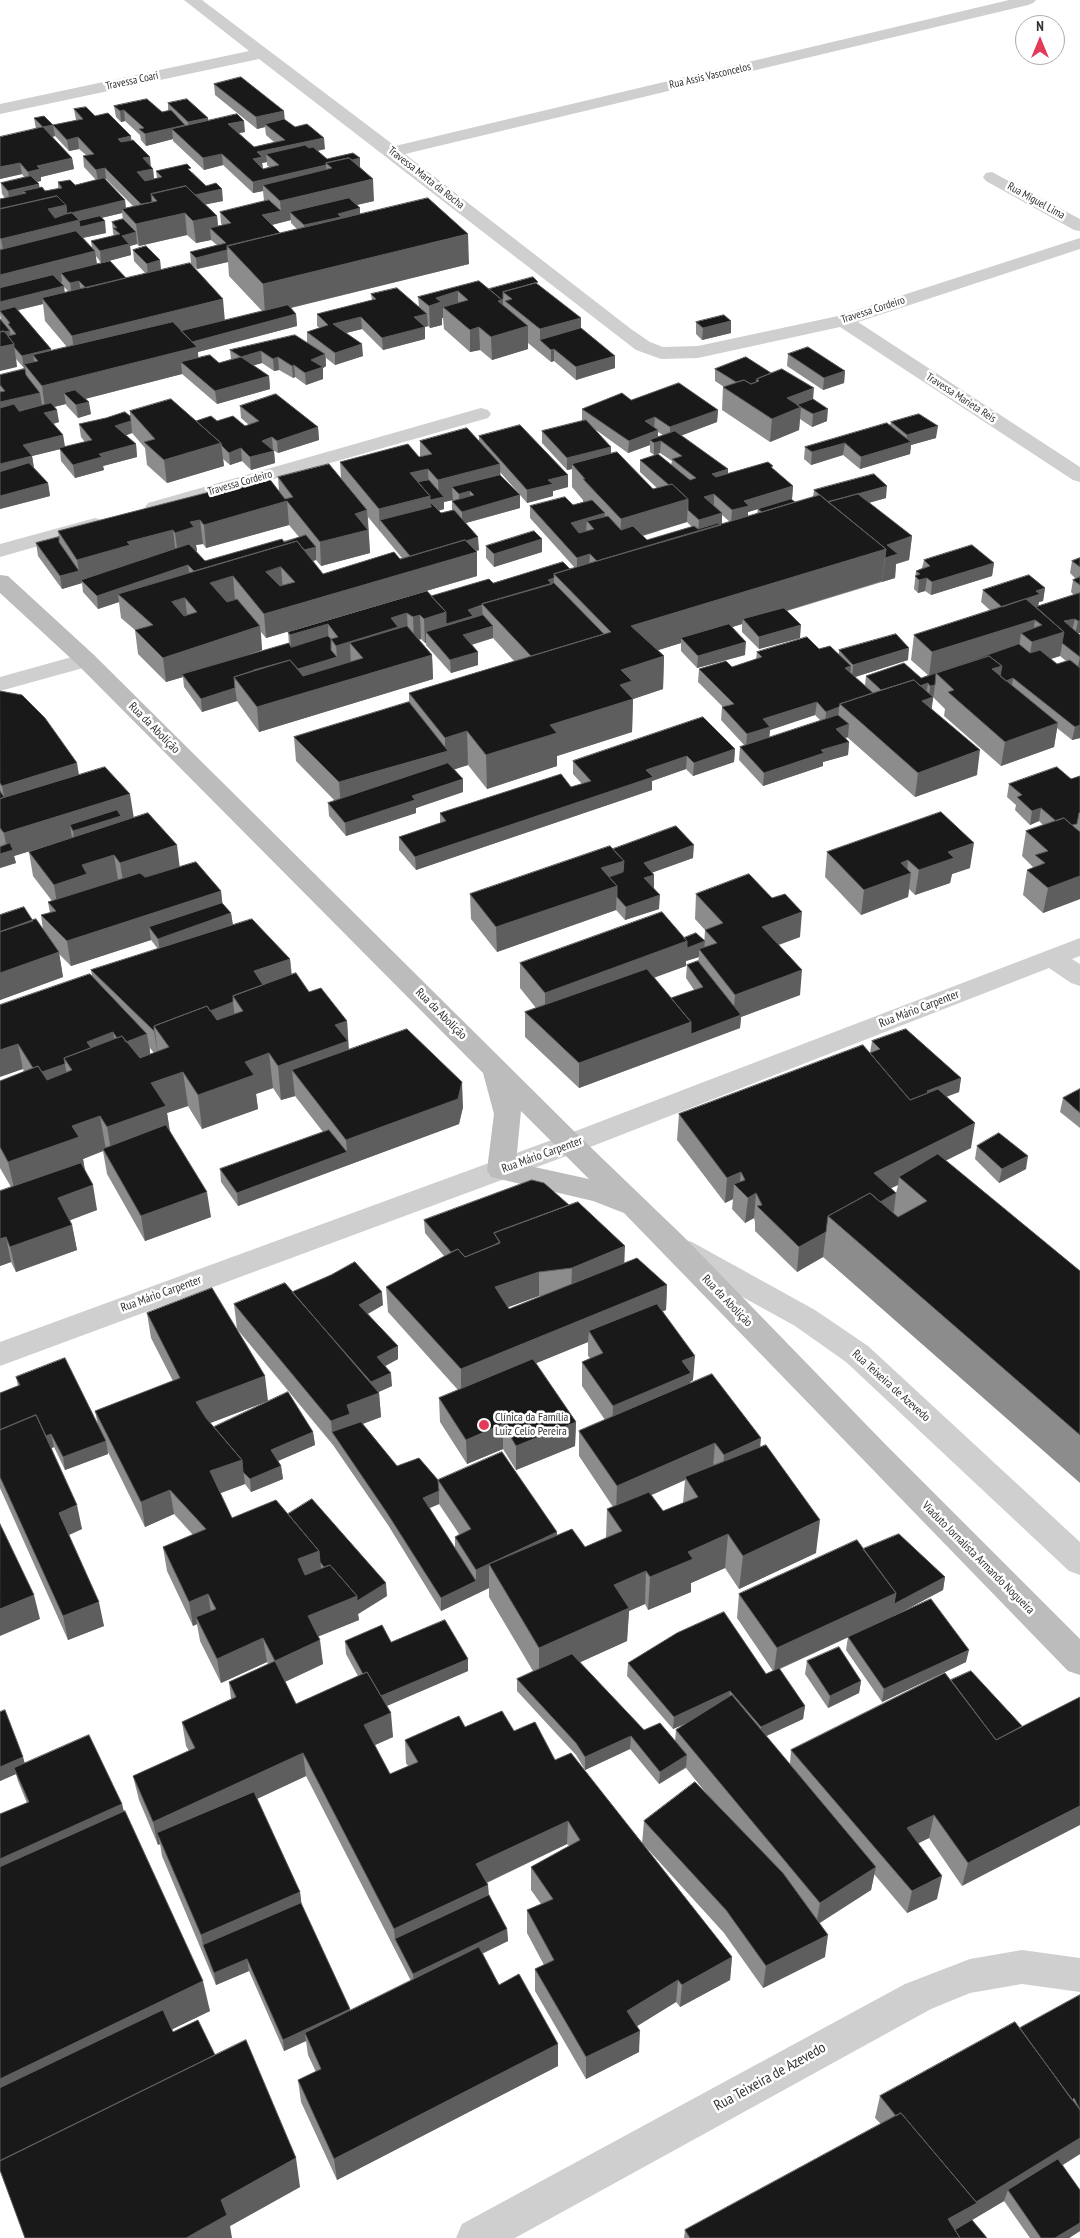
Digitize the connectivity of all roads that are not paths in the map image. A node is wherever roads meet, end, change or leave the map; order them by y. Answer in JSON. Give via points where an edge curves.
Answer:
{"nodes":[{"id":1,"x":192,"y":0,"type":"edge"},
{"id":2,"x":1028,"y":0,"type":"edge"},
{"id":3,"x":264,"y":53,"type":"junction"},
{"id":4,"x":0,"y":109,"type":"edge"},
{"id":5,"x":392,"y":152,"type":"junction"},
{"id":6,"x":992,"y":177,"type":"dead end"},
{"id":7,"x":1080,"y":226,"type":"edge"},
{"id":8,"x":1080,"y":243,"type":"edge"},
{"id":9,"x":843,"y":321,"type":"junction"},
{"id":10,"x":661,"y":353,"type":"joint"},
{"id":11,"x":481,"y":414,"type":"dead end"},
{"id":12,"x":1080,"y":476,"type":"edge"},
{"id":13,"x":0,"y":551,"type":"edge"},
{"id":14,"x":0,"y":581,"type":"edge"},
{"id":15,"x":86,"y":660,"type":"junction"},
{"id":16,"x":0,"y":684,"type":"edge"},
{"id":17,"x":1080,"y":946,"type":"edge"},
{"id":18,"x":1052,"y":957,"type":"junction"},
{"id":19,"x":1080,"y":977,"type":"edge"},
{"id":20,"x":495,"y":1068,"type":"junction"},
{"id":21,"x":570,"y":1144,"type":"junction"},
{"id":22,"x":501,"y":1170,"type":"junction"},
{"id":23,"x":638,"y":1210,"type":"junction"},
{"id":24,"x":675,"y":1246,"type":"junction"},
{"id":25,"x":0,"y":1354,"type":"edge"},
{"id":26,"x":875,"y":1454,"type":"joint"},
{"id":27,"x":1080,"y":1562,"type":"edge"},
{"id":28,"x":1080,"y":1661,"type":"edge"},
{"id":29,"x":1080,"y":1975,"type":"edge"},
{"id":30,"x":476,"y":2238,"type":"edge"}],
"edges":[{"from":1,"to":3,"type":"street","name":"Travessa Marta da Rocha"},
{"from":2,"to":5,"type":"street","name":"Rua Assis Vasconcelos"},
{"from":3,"to":4,"type":"street","name":"Travessa Coari"},
{"from":3,"to":5,"type":"street","name":"Travessa Marta da Rocha"},
{"from":5,"to":10,"type":"street","name":"Travessa Marta da Rocha","via":[[624,333]]},
{"from":6,"to":7,"type":"street","name":"Rua Miguel Lima"},
{"from":8,"to":9,"type":"street","name":"Travessa Cordeiro"},
{"from":9,"to":10,"type":"street","name":"Travessa Cordeiro","via":[[698,352]]},
{"from":9,"to":12,"type":"street","name":"Travessa Marieta Reis"},
{"from":11,"to":13,"type":"street","name":"Travessa Cordeiro"},
{"from":14,"to":15,"type":"street","name":"Rua da Abolição"},
{"from":15,"to":16,"type":"street"},
{"from":15,"to":20,"type":"street","name":"Rua da Abolição"},
{"from":17,"to":18,"type":"street","name":"Rua Mário Carpenter"},
{"from":18,"to":19,"type":"street"},
{"from":18,"to":21,"type":"street","name":"Rua Mário Carpenter"},
{"from":20,"to":21,"type":"street","name":"Rua da Abolição"},
{"from":20,"to":22,"type":"street","via":[[508,1114]]},
{"from":21,"to":22,"type":"street","name":"Rua Mário Carpenter"},
{"from":21,"to":23,"type":"street","name":"Rua da Abolição"},
{"from":22,"to":23,"type":"street","via":[[600,1192]]},
{"from":22,"to":25,"type":"street","name":"Rua Mário Carpenter"},
{"from":23,"to":24,"type":"street","name":"Rua da Abolição"},
{"from":24,"to":26,"type":"street","name":"Rua da Abolição"},
{"from":24,"to":27,"type":"street","name":"Rua Teixeira de Azevedo","via":[[805,1318],[857,1354]]},
{"from":26,"to":28,"type":"street","name":"Viaduto Jornalista Armando Nogueira"},
{"from":29,"to":30,"type":"street","name":"Rua Teixeira de Azevedo","via":[[1022,1967],[970,1976],[918,1996]]}]}
